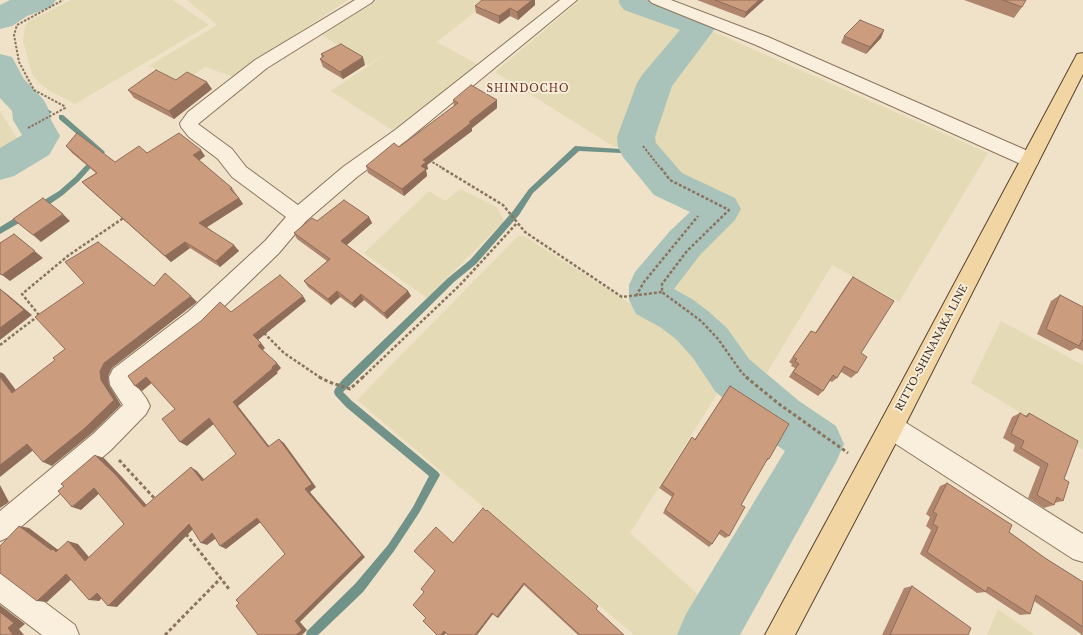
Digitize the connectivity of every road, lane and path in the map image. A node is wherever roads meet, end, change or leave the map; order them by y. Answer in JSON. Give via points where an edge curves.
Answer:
{"nodes":[{"id":1,"x":63,"y":0,"type":"edge"},
{"id":2,"x":366,"y":0,"type":"edge"},
{"id":3,"x":569,"y":0,"type":"edge"},
{"id":4,"x":657,"y":0,"type":"edge"},
{"id":5,"x":1083,"y":58,"type":"edge"},
{"id":6,"x":28,"y":128,"type":"dead end"},
{"id":7,"x":394,"y":140,"type":"junction"},
{"id":8,"x":644,"y":146,"type":"dead end"},
{"id":9,"x":225,"y":154,"type":"junction"},
{"id":10,"x":1030,"y":160,"type":"junction"},
{"id":11,"x":299,"y":216,"type":"junction"},
{"id":12,"x":698,"y":216,"type":"dead end"},
{"id":13,"x":517,"y":223,"type":"junction"},
{"id":14,"x":662,"y":292,"type":"junction"},
{"id":15,"x":636,"y":296,"type":"junction"},
{"id":16,"x":45,"y":312,"type":"edge"},
{"id":17,"x":40,"y":315,"type":"junction"},
{"id":18,"x":261,"y":330,"type":"edge"},
{"id":19,"x":0,"y":345,"type":"edge"},
{"id":20,"x":891,"y":427,"type":"junction"},
{"id":21,"x":102,"y":442,"type":"junction"},
{"id":22,"x":869,"y":468,"type":"junction"},
{"id":23,"x":159,"y":502,"type":"edge"},
{"id":24,"x":0,"y":528,"type":"edge"},
{"id":25,"x":183,"y":531,"type":"edge"},
{"id":26,"x":1083,"y":549,"type":"edge"},
{"id":27,"x":221,"y":578,"type":"junction"},
{"id":28,"x":0,"y":586,"type":"edge"},
{"id":29,"x":229,"y":589,"type":"dead end"},
{"id":30,"x":65,"y":635,"type":"edge"},
{"id":31,"x":165,"y":635,"type":"edge"},
{"id":32,"x":779,"y":635,"type":"edge"}],
"edges":[{"from":1,"to":6,"type":"path","via":[[24,20],[17,25],[14,34],[19,62],[34,90],[65,108]]},
{"from":2,"to":9,"type":"street","via":[[261,64],[191,119],[190,127]]},
{"from":3,"to":7,"type":"street"},
{"from":4,"to":10,"type":"street","via":[[762,41]]},
{"from":5,"to":10,"type":"main road","name":"RITTO-SHINANAKA LINE"},
{"from":7,"to":11,"type":"street","via":[[350,172]]},
{"from":7,"to":13,"type":"path","via":[[503,205]]},
{"from":8,"to":14,"type":"path","via":[[670,180],[729,210],[687,251],[662,284]]},
{"from":9,"to":11,"type":"street","via":[[239,172]]},
{"from":9,"to":17,"type":"path","via":[[178,181],[69,255],[22,294]]},
{"from":10,"to":20,"type":"main road","name":"RITTO-SHINANAKA LINE"},
{"from":11,"to":21,"type":"street","via":[[272,247],[197,318],[121,378],[122,385],[138,406]]},
{"from":12,"to":15,"type":"path","via":[[644,282]]},
{"from":13,"to":15,"type":"path","via":[[525,232],[622,297]]},
{"from":13,"to":18,"type":"path","via":[[460,285],[350,389],[311,372],[284,353]]},
{"from":14,"to":15,"type":"path"},
{"from":14,"to":22,"type":"path","via":[[701,321],[718,339],[742,373],[774,400]]},
{"from":16,"to":17,"type":"path"},
{"from":17,"to":19,"type":"path"},
{"from":20,"to":22,"type":"main road","name":"RITTO-SHINANAKA LINE"},
{"from":20,"to":26,"type":"street"},
{"from":21,"to":23,"type":"path"},
{"from":21,"to":24,"type":"street"},
{"from":22,"to":32,"type":"main road","name":"RITTO-SHINANAKA LINE"},
{"from":25,"to":27,"type":"path"},
{"from":27,"to":29,"type":"path"},
{"from":27,"to":31,"type":"path"},
{"from":28,"to":30,"type":"street"}]}
